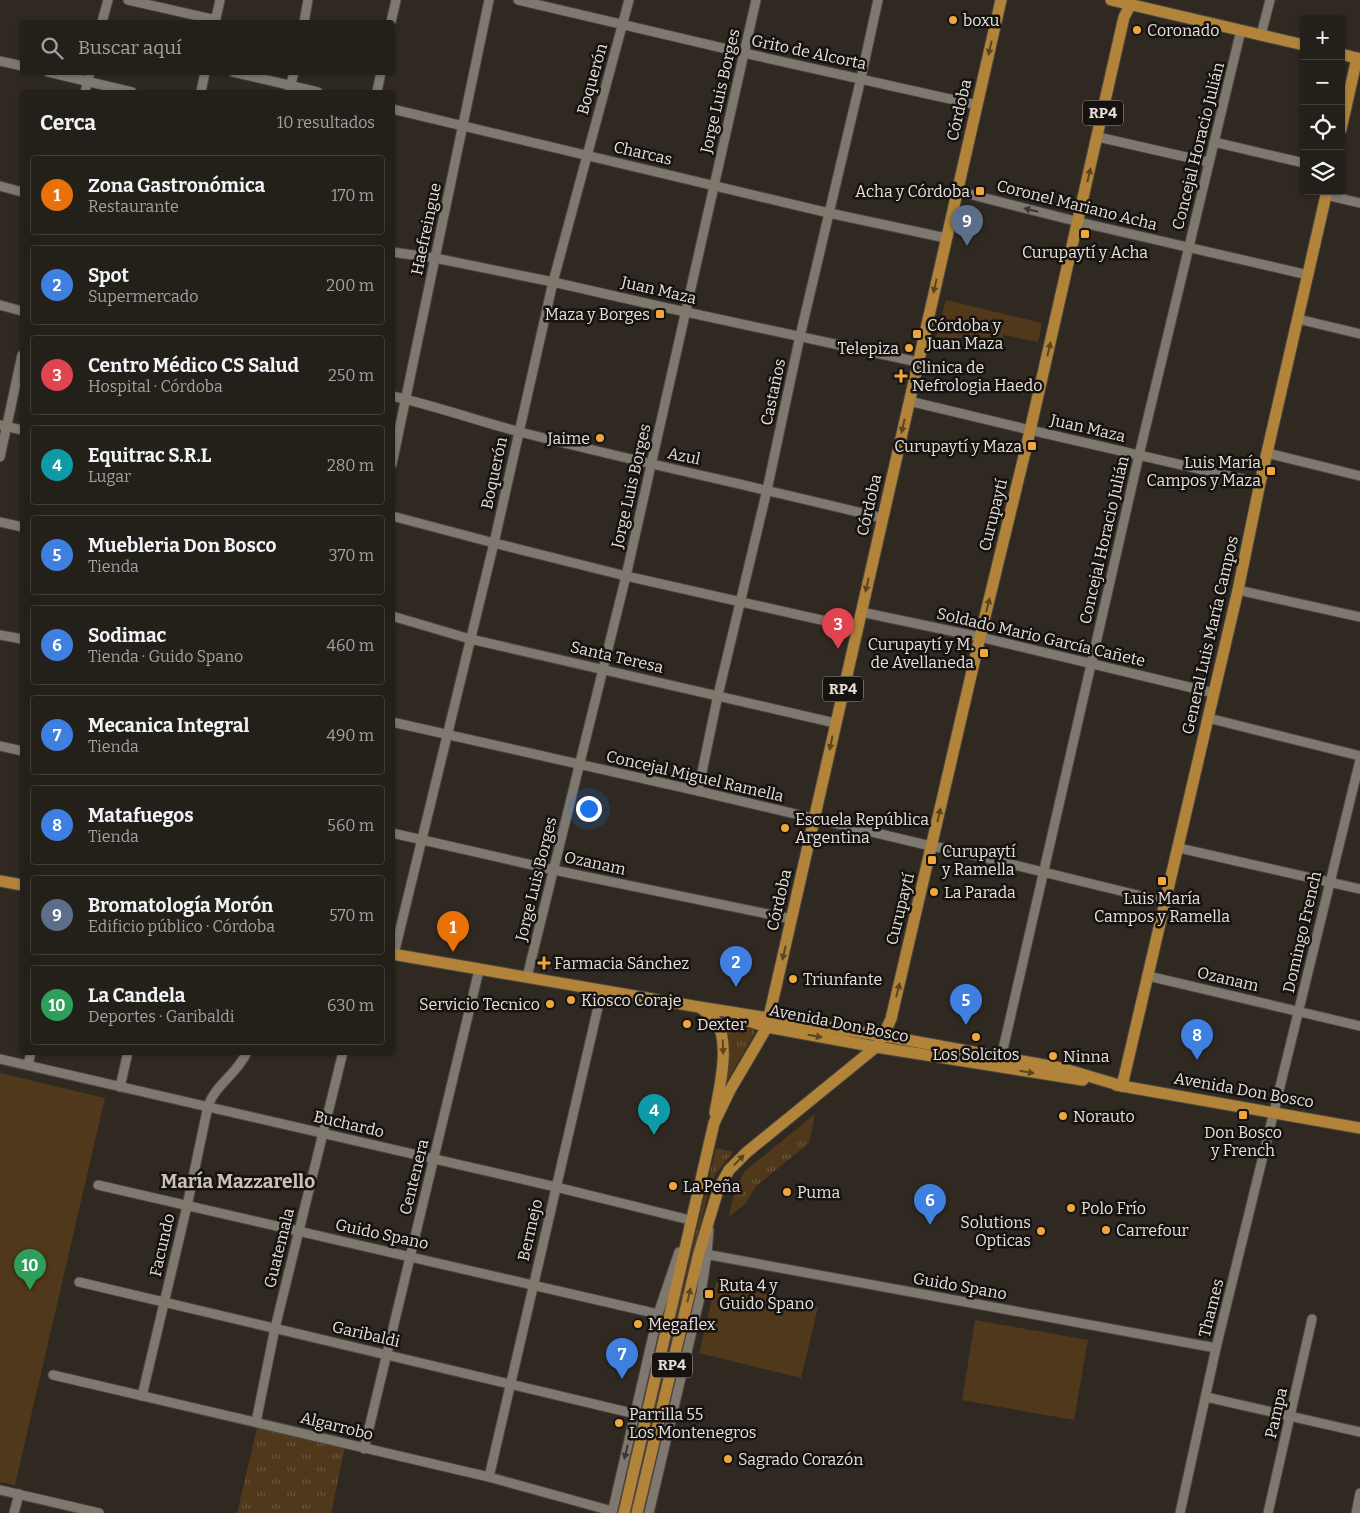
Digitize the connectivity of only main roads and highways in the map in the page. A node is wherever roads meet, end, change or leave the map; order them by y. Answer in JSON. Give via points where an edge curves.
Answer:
{"nodes":[{"id":1,"x":1001,"y":0,"type":"edge"},
{"id":2,"x":1111,"y":0,"type":"edge"},
{"id":3,"x":1131,"y":2,"type":"edge"},
{"id":4,"x":1300,"y":44,"type":"edge"},
{"id":5,"x":1345,"y":55,"type":"edge"},
{"id":6,"x":1359,"y":59,"type":"edge"},
{"id":7,"x":1345,"y":113,"type":"edge"},
{"id":8,"x":1326,"y":195,"type":"edge"},
{"id":9,"x":0,"y":881,"type":"edge"},
{"id":10,"x":20,"y":886,"type":"edge"},
{"id":11,"x":395,"y":954,"type":"edge"},
{"id":12,"x":699,"y":1007,"type":"junction"},
{"id":13,"x":768,"y":1022,"type":"junction"},
{"id":14,"x":884,"y":1036,"type":"junction"},
{"id":15,"x":876,"y":1047,"type":"junction"},
{"id":16,"x":1122,"y":1086,"type":"junction"},
{"id":17,"x":714,"y":1123,"type":"junction"},
{"id":18,"x":1360,"y":1128,"type":"edge"},
{"id":19,"x":616,"y":1513,"type":"edge"},
{"id":20,"x":637,"y":1513,"type":"edge"}],
"edges":[{"from":1,"to":13,"type":"main road","name":"Córdoba","number":"RP4","one_way":true},
{"from":2,"to":3,"type":"main road"},
{"from":3,"to":4,"type":"main road"},
{"from":14,"to":3,"type":"main road","name":"Curupaytí","number":"RP4","one_way":true,"via":[[1079,222],[1124,17]]},
{"from":5,"to":6,"type":"main road"},
{"from":6,"to":7,"type":"main road"},
{"from":8,"to":16,"type":"main road","name":"General Luis María Campos","via":[[1238,590]]},
{"from":9,"to":10,"type":"main road"},
{"from":11,"to":12,"type":"main road","name":"Avenida Don Bosco"},
{"from":12,"to":13,"type":"main road","name":"Avenida Don Bosco"},
{"from":12,"to":17,"type":"main road","one_way":true,"via":[[717,1022],[723,1040]]},
{"from":13,"to":14,"type":"main road","name":"Avenida Don Bosco"},
{"from":13,"to":15,"type":"main road","name":"Avenida Don Bosco","one_way":true},
{"from":13,"to":17,"type":"main road","number":"RP4"},
{"from":14,"to":15,"type":"main road","number":"RP4"},
{"from":14,"to":16,"type":"main road","name":"Avenida Don Bosco","via":[[1061,1068]]},
{"from":15,"to":16,"type":"main road","name":"Avenida Don Bosco","one_way":true},
{"from":20,"to":15,"type":"main road","number":"RP4","one_way":true,"via":[[718,1190],[738,1160]]},
{"from":16,"to":18,"type":"main road","name":"Avenida Don Bosco"},
{"from":17,"to":19,"type":"main road","number":"RP4","one_way":true}]}
